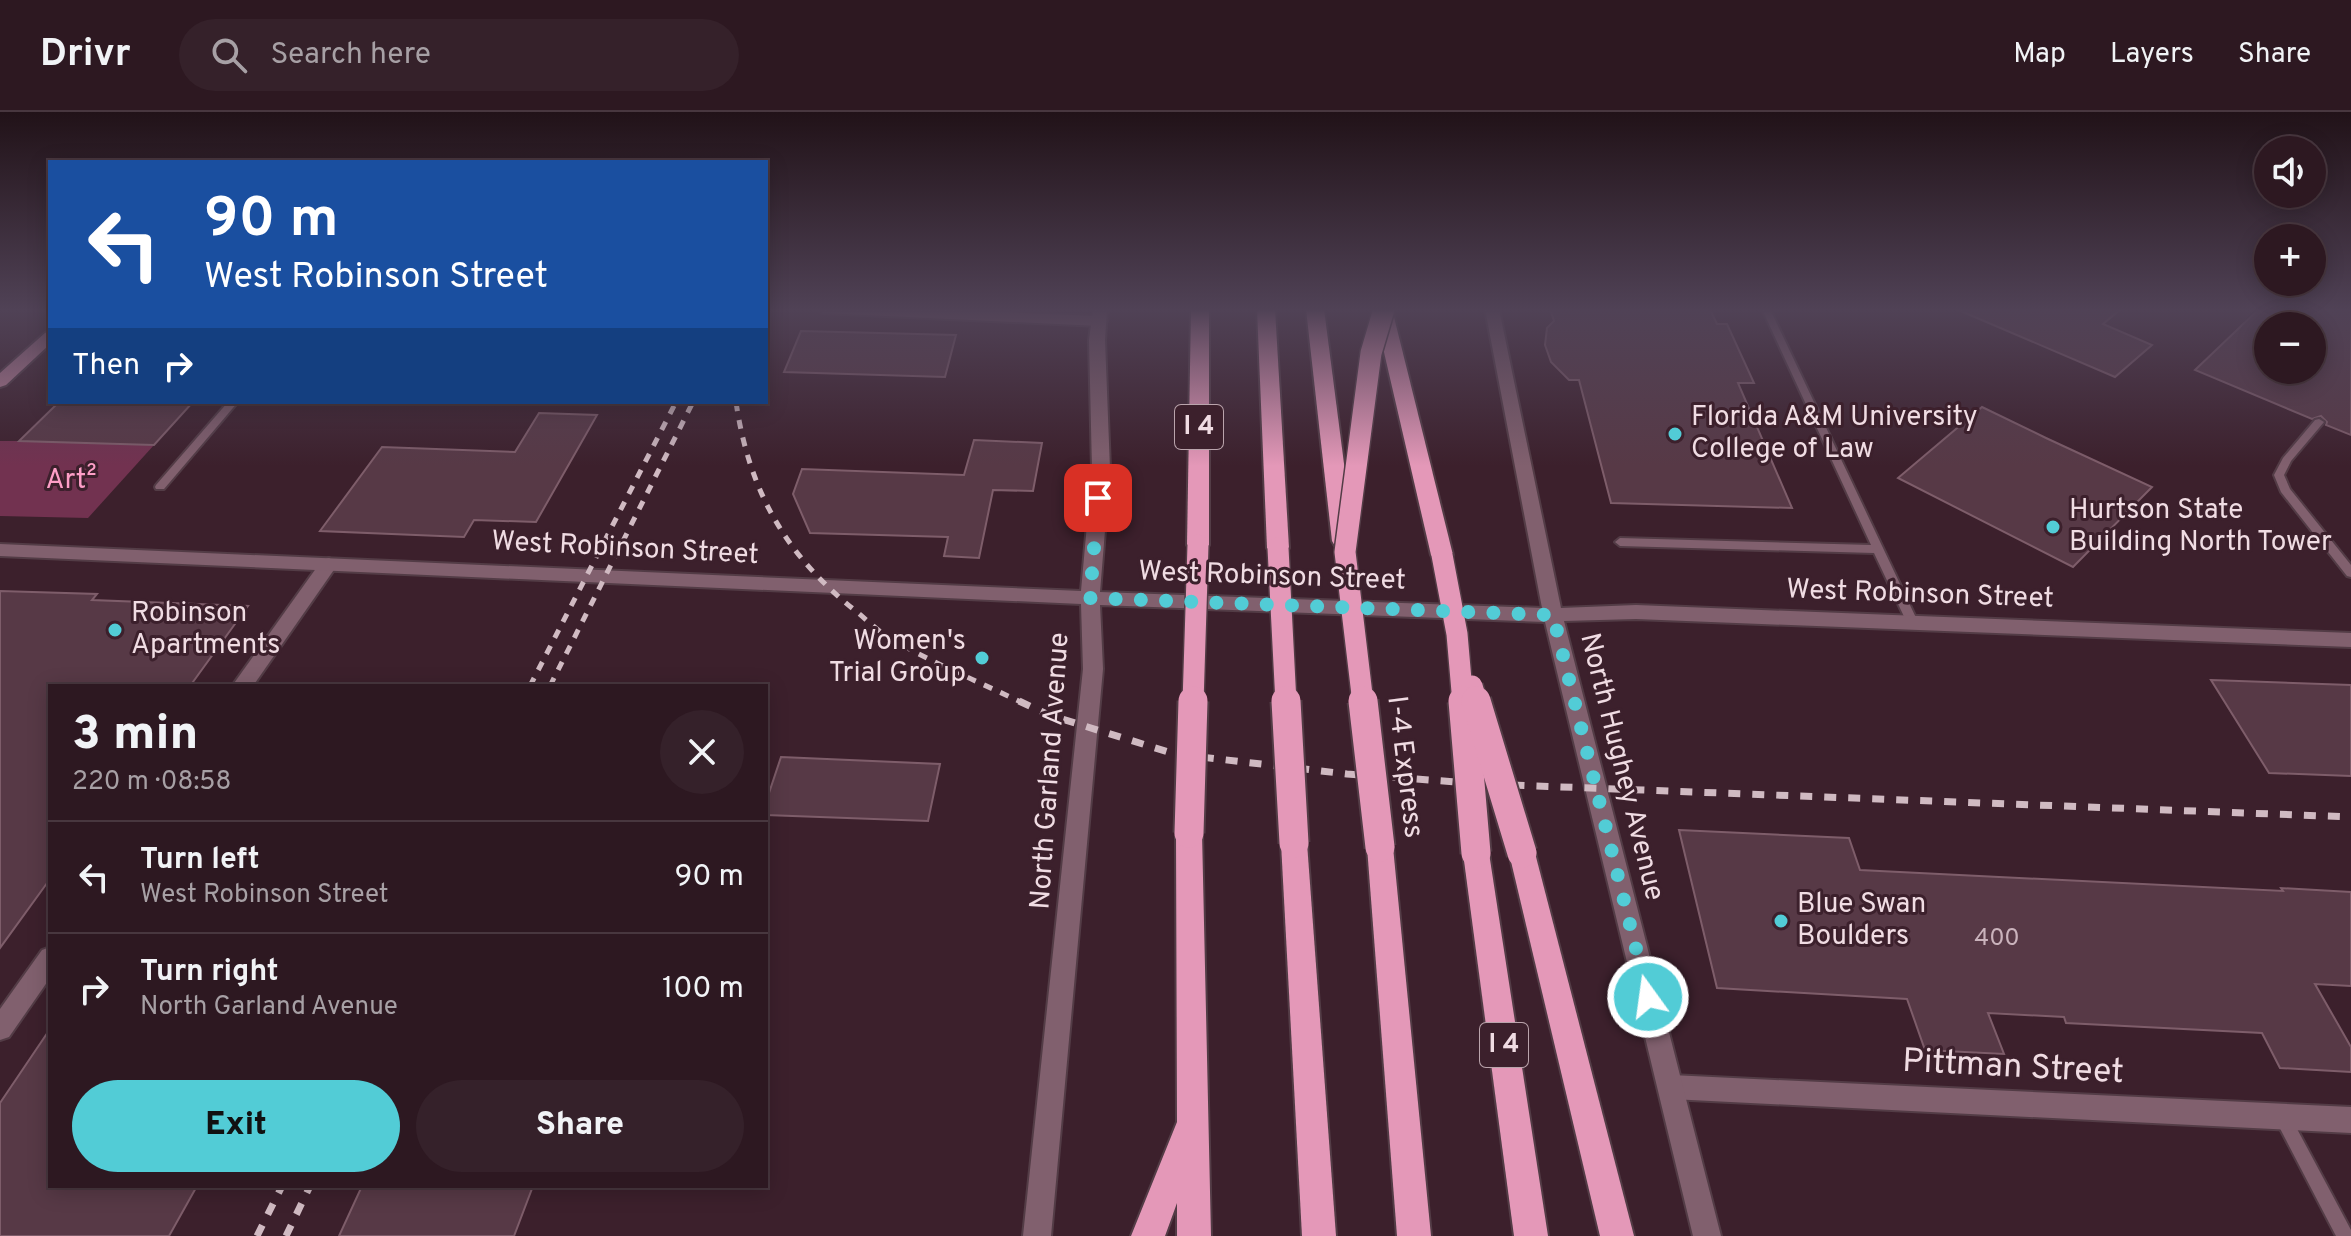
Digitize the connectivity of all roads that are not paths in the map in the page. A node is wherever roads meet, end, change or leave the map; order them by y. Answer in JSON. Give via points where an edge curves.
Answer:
{"nodes":[{"id":1,"x":22,"y":361,"type":"edge"},
{"id":2,"x":1100,"y":361,"type":"edge"},
{"id":3,"x":1200,"y":361,"type":"edge"},
{"id":4,"x":1269,"y":361,"type":"edge"},
{"id":5,"x":1321,"y":361,"type":"edge"},
{"id":6,"x":1370,"y":361,"type":"edge"},
{"id":7,"x":1396,"y":361,"type":"edge"},
{"id":8,"x":1502,"y":361,"type":"edge"},
{"id":9,"x":1790,"y":361,"type":"edge"},
{"id":10,"x":0,"y":382,"type":"edge"},
{"id":11,"x":231,"y":404,"type":"edge"},
{"id":12,"x":2319,"y":422,"type":"dead end"},
{"id":13,"x":160,"y":487,"type":"dead end"},
{"id":14,"x":1620,"y":542,"type":"dead end"},
{"id":15,"x":1878,"y":549,"type":"junction"},
{"id":16,"x":0,"y":550,"type":"edge"},
{"id":17,"x":1345,"y":552,"type":"junction"},
{"id":18,"x":329,"y":564,"type":"junction"},
{"id":19,"x":2351,"y":573,"type":"edge"},
{"id":20,"x":1090,"y":598,"type":"junction"},
{"id":21,"x":1553,"y":615,"type":"junction"},
{"id":22,"x":1912,"y":622,"type":"junction"},
{"id":23,"x":1457,"y":634,"type":"junction"},
{"id":24,"x":2351,"y":640,"type":"edge"},
{"id":25,"x":243,"y":684,"type":"edge"},
{"id":26,"x":48,"y":961,"type":"edge"},
{"id":27,"x":0,"y":1029,"type":"edge"},
{"id":28,"x":1671,"y":1087,"type":"junction"},
{"id":29,"x":1195,"y":1114,"type":"junction"},
{"id":30,"x":2282,"y":1117,"type":"junction"},
{"id":31,"x":2351,"y":1120,"type":"edge"},
{"id":32,"x":1037,"y":1236,"type":"edge"},
{"id":33,"x":1148,"y":1236,"type":"edge"},
{"id":34,"x":1194,"y":1236,"type":"edge"},
{"id":35,"x":1319,"y":1236,"type":"edge"},
{"id":36,"x":1414,"y":1236,"type":"edge"},
{"id":37,"x":1531,"y":1236,"type":"edge"},
{"id":38,"x":1617,"y":1236,"type":"edge"},
{"id":39,"x":1707,"y":1236,"type":"edge"},
{"id":40,"x":2345,"y":1236,"type":"edge"}],
"edges":[{"from":1,"to":10,"type":"main road"},
{"from":2,"to":20,"type":"street","name":"North Garland Avenue","via":[[1101,469]]},
{"from":3,"to":29,"type":"highway","number":"I 4","bridge":true,"via":[[1189,833]]},
{"from":4,"to":35,"type":"highway","bridge":true},
{"from":5,"to":17,"type":"highway","name":"I-4 Express"},
{"from":6,"to":17,"type":"highway","bridge":true},
{"from":7,"to":23,"type":"highway","number":"I 4","bridge":true},
{"from":8,"to":21,"type":"street","name":"North Hughey Avenue"},
{"from":9,"to":15,"type":"lane"},
{"from":11,"to":13,"type":"lane"},
{"from":12,"to":19,"type":"lane","via":[[2279,475],[2285,490]]},
{"from":14,"to":15,"type":"lane"},
{"from":15,"to":22,"type":"lane"},
{"from":16,"to":18,"type":"street","name":"West Robinson Street"},
{"from":17,"to":36,"type":"highway","name":"I-4 Express","bridge":true,"via":[[1380,847]]},
{"from":18,"to":20,"type":"street","name":"West Robinson Street"},
{"from":18,"to":25,"type":"street"},
{"from":20,"to":21,"type":"street","name":"West Robinson Street"},
{"from":20,"to":32,"type":"street","name":"North Garland Avenue","via":[[1093,669]]},
{"from":21,"to":22,"type":"street","name":"West Robinson Street","via":[[1636,612]]},
{"from":21,"to":28,"type":"street","name":"North Hughey Avenue"},
{"from":22,"to":24,"type":"street","name":"West Robinson Street"},
{"from":23,"to":37,"type":"highway","number":"I 4","bridge":true,"via":[[1476,853]]},
{"from":23,"to":38,"type":"highway","bridge":true,"via":[[1522,853]]},
{"from":26,"to":27,"type":"street"},
{"from":28,"to":30,"type":"street","name":"Pittman Street"},
{"from":28,"to":39,"type":"street","name":"North Hughey Avenue"},
{"from":29,"to":33,"type":"highway"},
{"from":29,"to":34,"type":"highway","number":"I 4"},
{"from":30,"to":31,"type":"street","name":"Pittman Street"},
{"from":30,"to":40,"type":"lane"}]}
